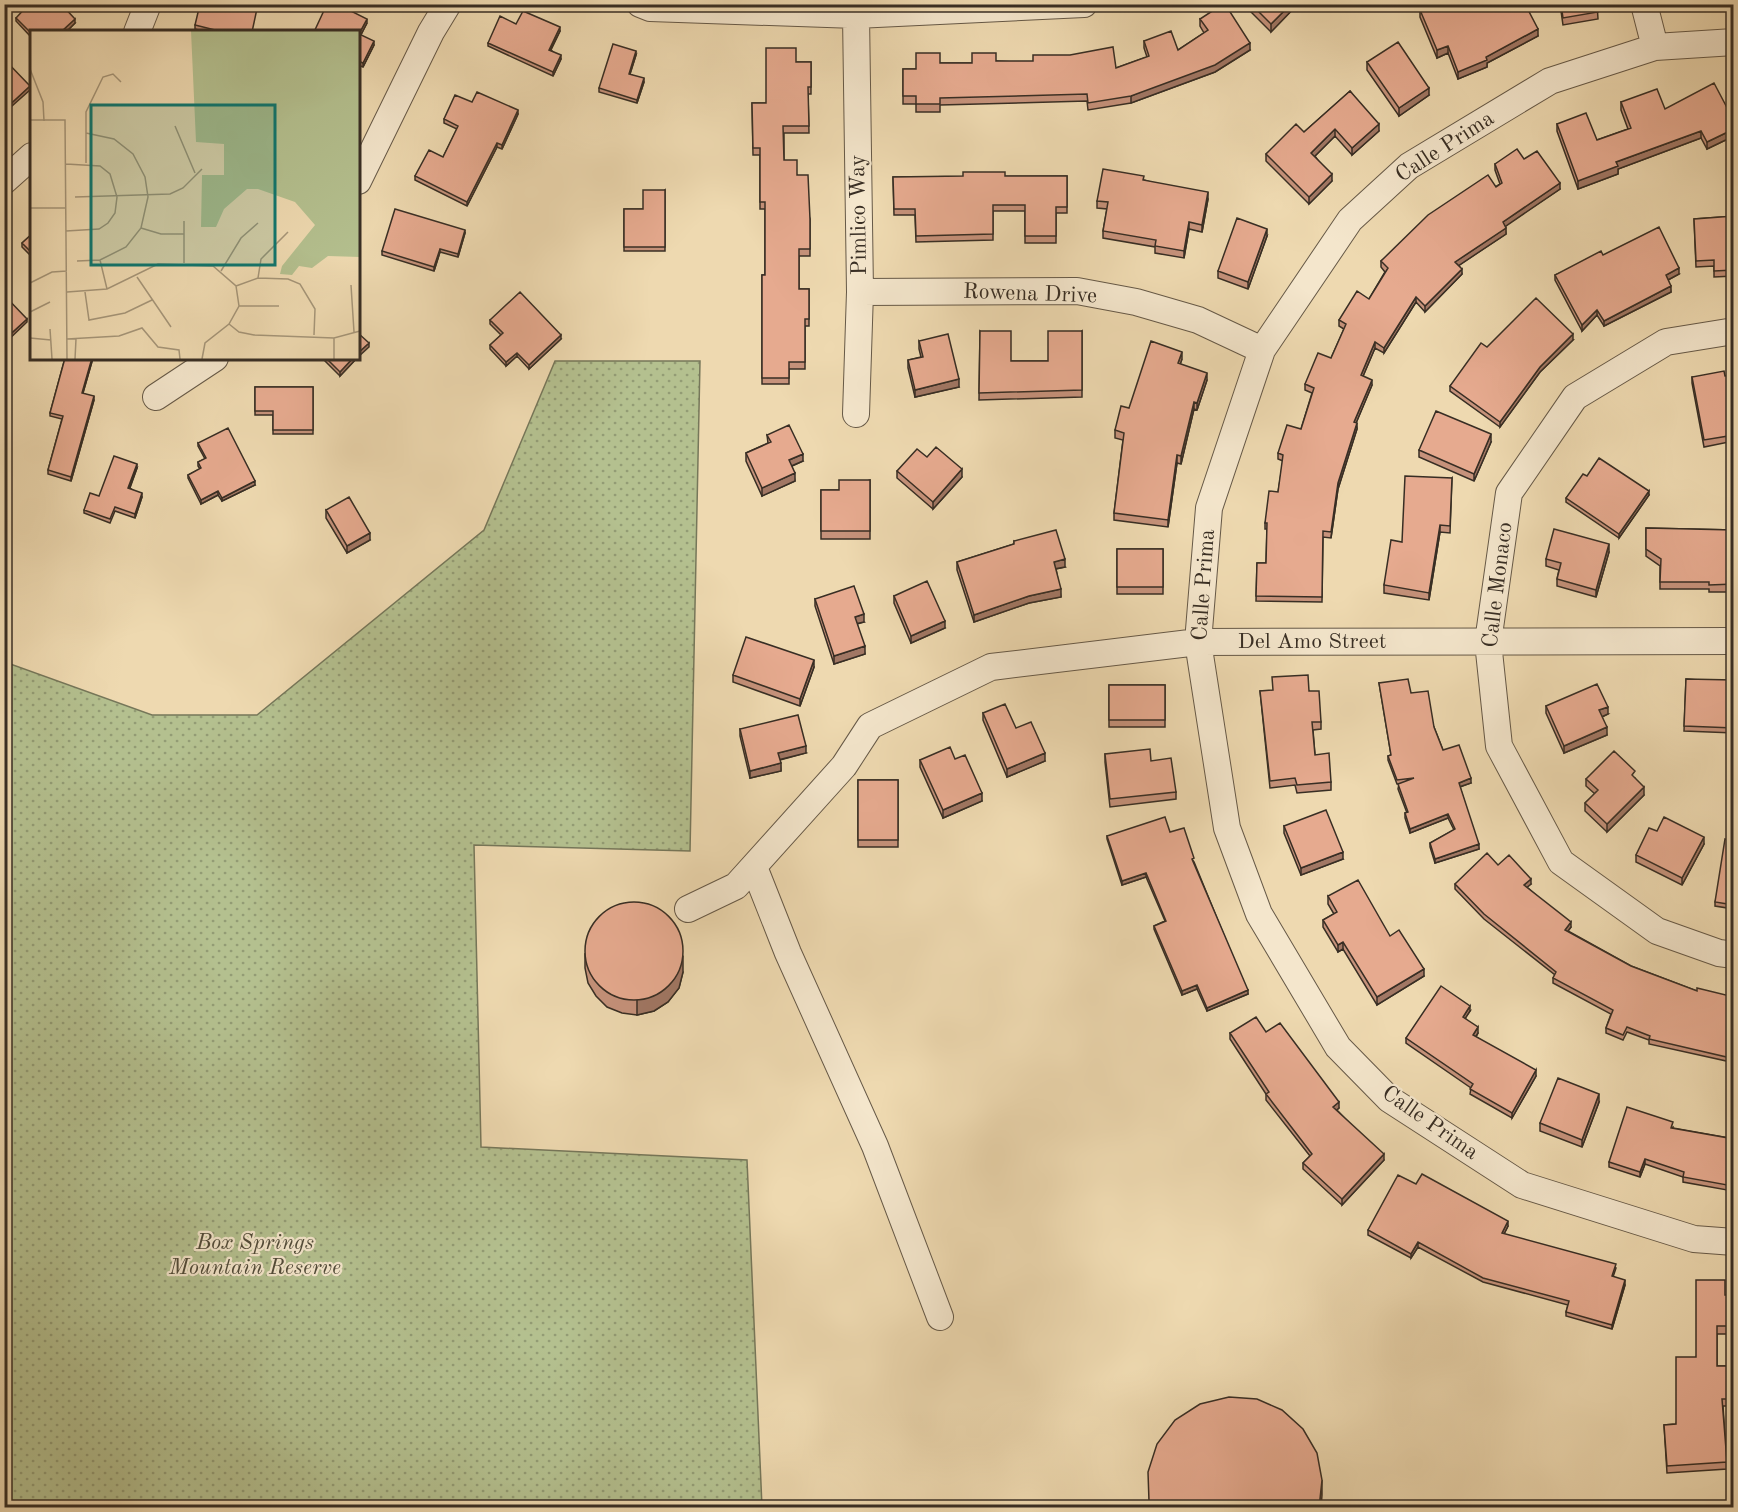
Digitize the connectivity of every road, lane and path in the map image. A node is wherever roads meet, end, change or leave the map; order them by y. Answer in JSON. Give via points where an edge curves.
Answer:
{"nodes":[{"id":1,"x":148,"y":4,"type":"edge"},
{"id":2,"x":448,"y":4,"type":"edge"},
{"id":3,"x":640,"y":4,"type":"edge"},
{"id":4,"x":1084,"y":4,"type":"edge"},
{"id":5,"x":1644,"y":4,"type":"edge"},
{"id":6,"x":856,"y":15,"type":"junction"},
{"id":7,"x":138,"y":30,"type":"edge"},
{"id":8,"x":1734,"y":42,"type":"edge"},
{"id":9,"x":1655,"y":48,"type":"junction"},
{"id":10,"x":30,"y":158,"type":"edge"},
{"id":11,"x":360,"y":177,"type":"edge"},
{"id":12,"x":4,"y":181,"type":"edge"},
{"id":13,"x":860,"y":292,"type":"junction"},
{"id":14,"x":1734,"y":331,"type":"edge"},
{"id":15,"x":1262,"y":350,"type":"junction"},
{"id":16,"x":212,"y":360,"type":"edge"},
{"id":17,"x":156,"y":398,"type":"dead end"},
{"id":18,"x":856,"y":414,"type":"dead end"},
{"id":19,"x":1734,"y":641,"type":"edge"},
{"id":20,"x":1198,"y":642,"type":"junction"},
{"id":21,"x":1488,"y":642,"type":"junction"},
{"id":22,"x":754,"y":867,"type":"junction"},
{"id":23,"x":688,"y":909,"type":"dead end"},
{"id":24,"x":1734,"y":955,"type":"edge"},
{"id":25,"x":1734,"y":1242,"type":"edge"},
{"id":26,"x":940,"y":1317,"type":"dead end"}],
"edges":[{"from":1,"to":7,"type":"street"},
{"from":2,"to":11,"type":"street"},
{"from":3,"to":6,"type":"street","via":[[651,8]]},
{"from":4,"to":6,"type":"street"},
{"from":5,"to":9,"type":"street"},
{"from":6,"to":13,"type":"street","name":"Pimlico Way"},
{"from":8,"to":9,"type":"street","name":"Calle Prima"},
{"from":9,"to":15,"type":"street","name":"Calle Prima","via":[[1550,81],[1409,166],[1350,220]]},
{"from":10,"to":12,"type":"street"},
{"from":13,"to":15,"type":"street","name":"Rowena Drive","via":[[1077,291],[1136,302],[1198,320]]},
{"from":13,"to":18,"type":"street","name":"Pimlico Way"},
{"from":14,"to":21,"type":"street","name":"Calle Monaco","via":[[1666,342],[1575,398],[1509,493]]},
{"from":15,"to":20,"type":"street","name":"Calle Prima","via":[[1209,508]]},
{"from":16,"to":17,"type":"street"},
{"from":19,"to":21,"type":"street","name":"Del Amo Street"},
{"from":20,"to":21,"type":"street","name":"Del Amo Street"},
{"from":20,"to":22,"type":"street","name":"Del Amo Street","via":[[991,667],[870,726],[844,766]]},
{"from":20,"to":25,"type":"street","name":"Calle Prima","via":[[1227,828],[1259,914],[1338,1047],[1389,1099],[1522,1185],[1694,1239]]},
{"from":21,"to":24,"type":"street","name":"Calle Monaco","via":[[1499,746],[1561,861],[1657,931]]},
{"from":22,"to":23,"type":"street","via":[[736,886]]},
{"from":22,"to":26,"type":"street","via":[[788,953],[875,1146]]}]}
